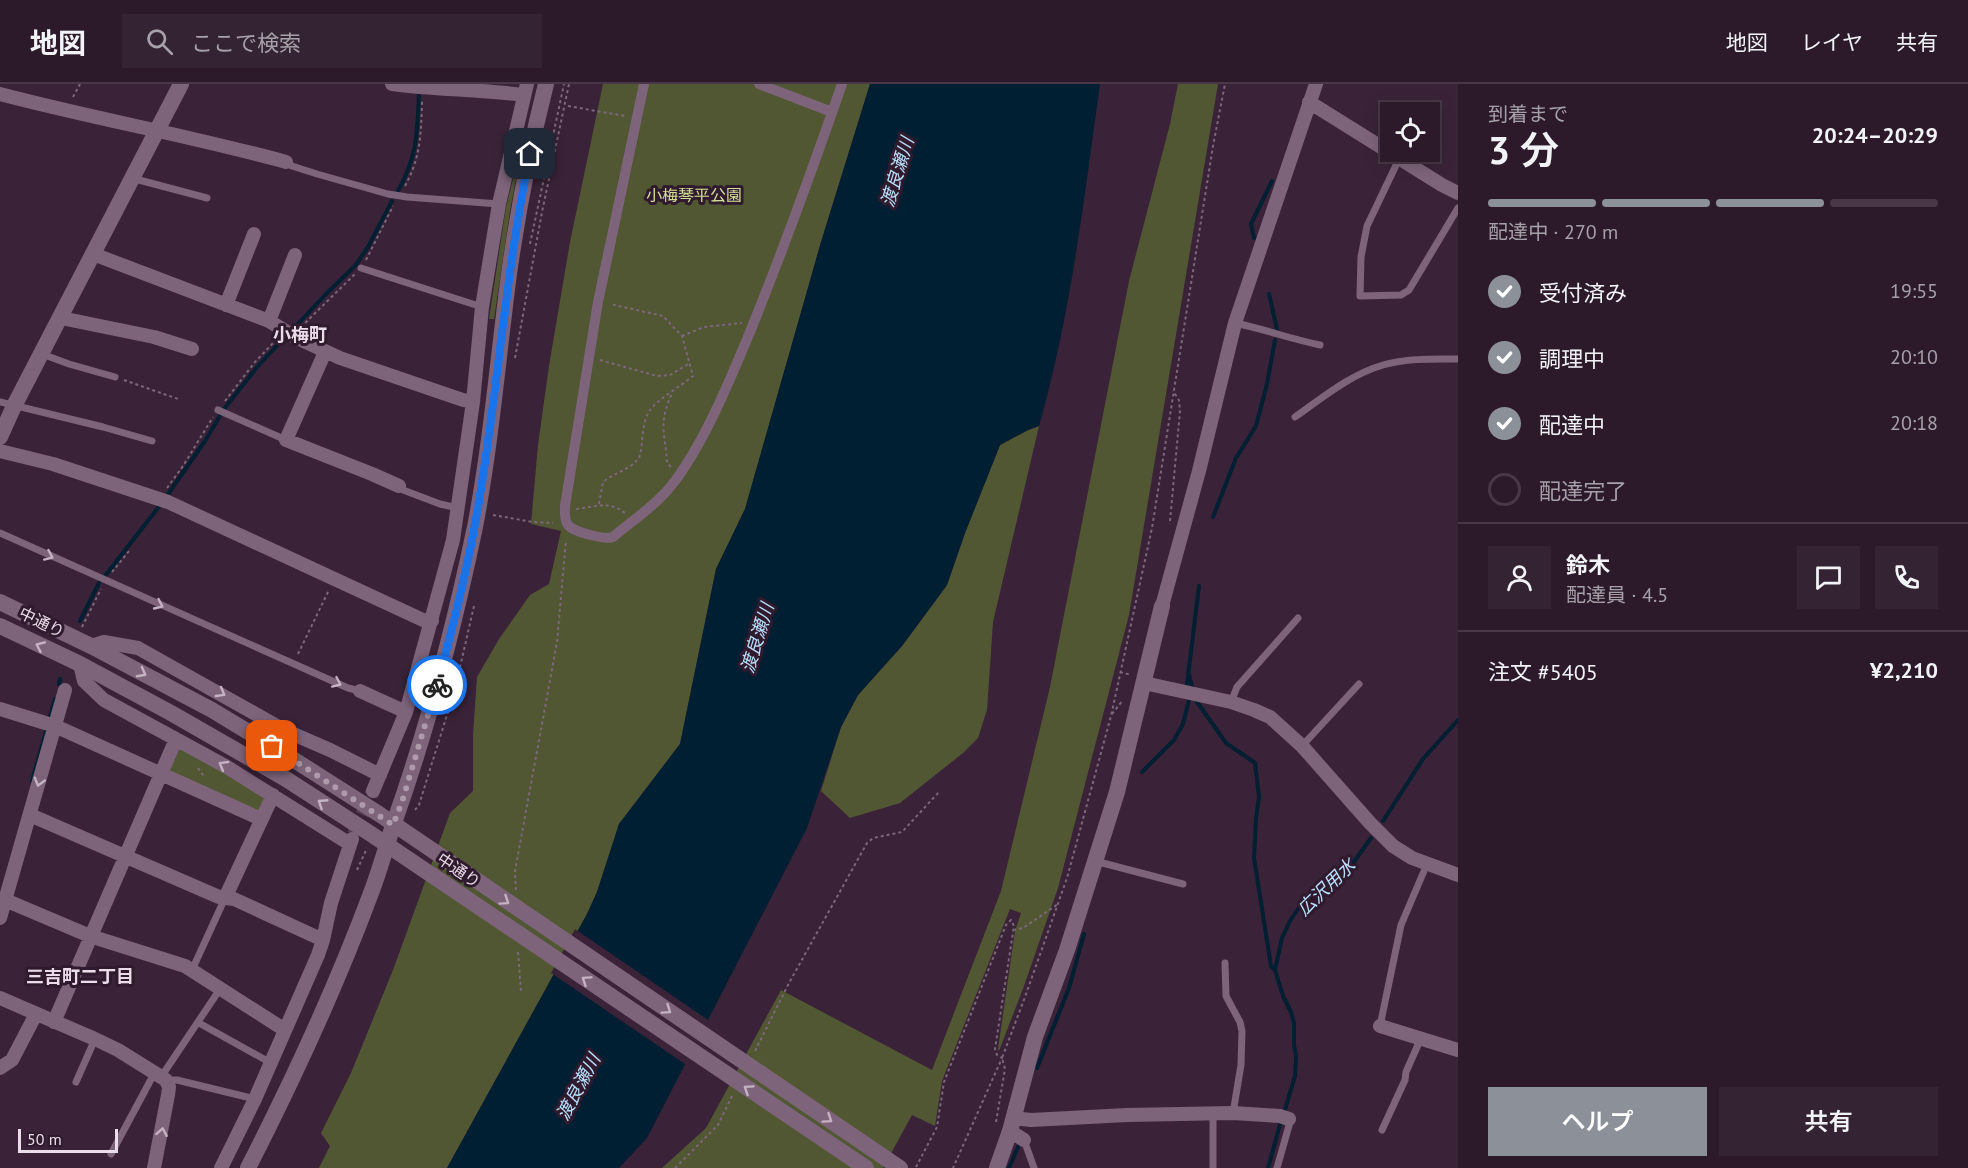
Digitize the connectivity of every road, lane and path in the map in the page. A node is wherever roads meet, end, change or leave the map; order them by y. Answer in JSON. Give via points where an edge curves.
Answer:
{"nodes":[{"id":1,"x":181,"y":84,"type":"edge"},
{"id":2,"x":392,"y":84,"type":"edge"},
{"id":3,"x":546,"y":84,"type":"edge"},
{"id":4,"x":644,"y":84,"type":"edge"},
{"id":5,"x":759,"y":84,"type":"edge"},
{"id":6,"x":842,"y":84,"type":"edge"},
{"id":7,"x":1225,"y":84,"type":"edge"},
{"id":8,"x":1316,"y":84,"type":"edge"},
{"id":9,"x":453,"y":86,"type":"edge"},
{"id":10,"x":525,"y":89,"type":"edge"},
{"id":11,"x":423,"y":93,"type":"dead end"},
{"id":12,"x":0,"y":94,"type":"edge"},
{"id":13,"x":1309,"y":102,"type":"junction"},
{"id":14,"x":568,"y":106,"type":"dead end"},
{"id":15,"x":832,"y":112,"type":"junction"},
{"id":16,"x":637,"y":118,"type":"junction"},
{"id":17,"x":157,"y":131,"type":"junction"},
{"id":18,"x":1380,"y":147,"type":"edge"},
{"id":19,"x":286,"y":162,"type":"joint"},
{"id":20,"x":1398,"y":162,"type":"edge"},
{"id":21,"x":1404,"y":162,"type":"edge"},
{"id":22,"x":133,"y":177,"type":"junction"},
{"id":23,"x":402,"y":192,"type":"dead end"},
{"id":24,"x":1458,"y":193,"type":"edge"},
{"id":25,"x":207,"y":198,"type":"dead end"},
{"id":26,"x":394,"y":204,"type":"dead end"},
{"id":27,"x":499,"y":204,"type":"junction"},
{"id":28,"x":1458,"y":208,"type":"edge"},
{"id":29,"x":254,"y":234,"type":"dead end"},
{"id":30,"x":93,"y":254,"type":"junction"},
{"id":31,"x":295,"y":255,"type":"dead end"},
{"id":32,"x":361,"y":268,"type":"junction"},
{"id":33,"x":598,"y":302,"type":"junction"},
{"id":34,"x":226,"y":306,"type":"junction"},
{"id":35,"x":483,"y":307,"type":"junction"},
{"id":36,"x":61,"y":318,"type":"junction"},
{"id":37,"x":269,"y":321,"type":"junction"},
{"id":38,"x":754,"y":321,"type":"junction"},
{"id":39,"x":1235,"y":323,"type":"junction"},
{"id":40,"x":300,"y":328,"type":"dead end"},
{"id":41,"x":682,"y":336,"type":"junction"},
{"id":42,"x":1320,"y":345,"type":"dead end"},
{"id":43,"x":192,"y":349,"type":"dead end"},
{"id":44,"x":325,"y":352,"type":"junction"},
{"id":45,"x":42,"y":354,"type":"junction"},
{"id":46,"x":588,"y":357,"type":"junction"},
{"id":47,"x":1458,"y":359,"type":"edge"},
{"id":48,"x":690,"y":363,"type":"junction"},
{"id":49,"x":116,"y":377,"type":"joint"},
{"id":50,"x":1173,"y":391,"type":"junction"},
{"id":51,"x":672,"y":393,"type":"junction"},
{"id":52,"x":178,"y":399,"type":"dead end"},
{"id":53,"x":473,"y":402,"type":"junction"},
{"id":54,"x":7,"y":404,"type":"edge"},
{"id":55,"x":218,"y":410,"type":"dead end"},
{"id":56,"x":1295,"y":417,"type":"dead end"},
{"id":57,"x":0,"y":437,"type":"edge"},
{"id":58,"x":286,"y":440,"type":"junction"},
{"id":59,"x":152,"y":441,"type":"dead end"},
{"id":60,"x":0,"y":451,"type":"edge"},
{"id":61,"x":680,"y":473,"type":"junction"},
{"id":62,"x":399,"y":486,"type":"joint"},
{"id":63,"x":599,"y":504,"type":"junction"},
{"id":64,"x":565,"y":506,"type":"junction"},
{"id":65,"x":458,"y":508,"type":"junction"},
{"id":66,"x":494,"y":515,"type":"dead end"},
{"id":67,"x":631,"y":522,"type":"junction"},
{"id":68,"x":1170,"y":523,"type":"dead end"},
{"id":69,"x":567,"y":524,"type":"junction"},
{"id":70,"x":0,"y":533,"type":"edge"},
{"id":71,"x":129,"y":550,"type":"dead end"},
{"id":72,"x":335,"y":578,"type":"junction"},
{"id":73,"x":106,"y":580,"type":"junction"},
{"id":74,"x":0,"y":602,"type":"edge"},
{"id":75,"x":1162,"y":606,"type":"joint"},
{"id":76,"x":1298,"y":618,"type":"dead end"},
{"id":77,"x":432,"y":621,"type":"junction"},
{"id":78,"x":0,"y":626,"type":"edge"},
{"id":79,"x":82,"y":627,"type":"dead end"},
{"id":80,"x":91,"y":646,"type":"junction"},
{"id":81,"x":80,"y":664,"type":"junction"},
{"id":82,"x":294,"y":664,"type":"junction"},
{"id":83,"x":1120,"y":672,"type":"junction"},
{"id":84,"x":1126,"y":673,"type":"dead end"},
{"id":85,"x":1144,"y":683,"type":"junction"},
{"id":86,"x":1359,"y":684,"type":"dead end"},
{"id":87,"x":65,"y":690,"type":"dead end"},
{"id":88,"x":360,"y":691,"type":"joint"},
{"id":89,"x":1231,"y":702,"type":"junction"},
{"id":90,"x":0,"y":709,"type":"edge"},
{"id":91,"x":406,"y":712,"type":"junction"},
{"id":92,"x":55,"y":726,"type":"junction"},
{"id":93,"x":176,"y":739,"type":"junction"},
{"id":94,"x":1302,"y":746,"type":"junction"},
{"id":95,"x":198,"y":764,"type":"dead end"},
{"id":96,"x":161,"y":773,"type":"junction"},
{"id":97,"x":380,"y":775,"type":"junction"},
{"id":98,"x":373,"y":791,"type":"tunnel mouth"},
{"id":99,"x":939,"y":792,"type":"dead end"},
{"id":100,"x":273,"y":795,"type":"junction"},
{"id":101,"x":211,"y":796,"type":"junction"},
{"id":102,"x":30,"y":814,"type":"junction"},
{"id":103,"x":261,"y":819,"type":"junction"},
{"id":104,"x":393,"y":825,"type":"junction"},
{"id":105,"x":387,"y":845,"type":"junction"},
{"id":106,"x":367,"y":847,"type":"dead end"},
{"id":107,"x":125,"y":855,"type":"junction"},
{"id":108,"x":1073,"y":855,"type":"junction"},
{"id":109,"x":363,"y":858,"type":"dead end"},
{"id":110,"x":1087,"y":859,"type":"junction"},
{"id":111,"x":1427,"y":864,"type":"junction"},
{"id":112,"x":1458,"y":875,"type":"edge"},
{"id":113,"x":1183,"y":884,"type":"dead end"},
{"id":114,"x":516,"y":892,"type":"dead end"},
{"id":115,"x":225,"y":898,"type":"junction"},
{"id":116,"x":5,"y":900,"type":"junction"},
{"id":117,"x":1058,"y":904,"type":"junction"},
{"id":118,"x":0,"y":918,"type":"edge"},
{"id":119,"x":1013,"y":930,"type":"junction"},
{"id":120,"x":90,"y":936,"type":"junction"},
{"id":121,"x":323,"y":940,"type":"junction"},
{"id":122,"x":517,"y":945,"type":"dead end"},
{"id":123,"x":1226,"y":963,"type":"dead end"},
{"id":124,"x":192,"y":970,"type":"junction"},
{"id":125,"x":220,"y":989,"type":"junction"},
{"id":126,"x":521,"y":991,"type":"dead end"},
{"id":127,"x":0,"y":998,"type":"edge"},
{"id":128,"x":36,"y":1014,"type":"junction"},
{"id":129,"x":54,"y":1022,"type":"junction"},
{"id":130,"x":199,"y":1023,"type":"junction"},
{"id":131,"x":1380,"y":1026,"type":"joint"},
{"id":132,"x":285,"y":1030,"type":"junction"},
{"id":133,"x":1421,"y":1038,"type":"junction"},
{"id":134,"x":96,"y":1039,"type":"junction"},
{"id":135,"x":1458,"y":1050,"type":"edge"},
{"id":136,"x":754,"y":1053,"type":"dead end"},
{"id":137,"x":1002,"y":1058,"type":"junction"},
{"id":138,"x":271,"y":1064,"type":"junction"},
{"id":139,"x":0,"y":1068,"type":"edge"},
{"id":140,"x":161,"y":1076,"type":"junction"},
{"id":141,"x":76,"y":1082,"type":"dead end"},
{"id":142,"x":734,"y":1094,"type":"dead end"},
{"id":143,"x":255,"y":1099,"type":"junction"},
{"id":144,"x":1233,"y":1113,"type":"junction"},
{"id":145,"x":1214,"y":1114,"type":"junction"},
{"id":146,"x":1289,"y":1119,"type":"joint"},
{"id":147,"x":1011,"y":1128,"type":"junction"},
{"id":148,"x":1382,"y":1130,"type":"dead end"},
{"id":149,"x":111,"y":1154,"type":"dead end"},
{"id":150,"x":154,"y":1168,"type":"edge"},
{"id":151,"x":221,"y":1168,"type":"edge"},
{"id":152,"x":248,"y":1168,"type":"edge"},
{"id":153,"x":675,"y":1168,"type":"edge"},
{"id":154,"x":866,"y":1168,"type":"edge"},
{"id":155,"x":900,"y":1168,"type":"edge"},
{"id":156,"x":915,"y":1168,"type":"edge"},
{"id":157,"x":953,"y":1168,"type":"edge"},
{"id":158,"x":997,"y":1168,"type":"edge"},
{"id":159,"x":1034,"y":1168,"type":"edge"},
{"id":160,"x":1213,"y":1168,"type":"edge"},
{"id":161,"x":1277,"y":1168,"type":"edge"}],
"edges":[{"from":1,"to":17,"type":"street"},
{"from":2,"to":9,"type":"street"},
{"from":3,"to":104,"type":"street","via":[[519,211],[475,527],[445,656]]},
{"from":4,"to":16,"type":"street"},
{"from":5,"to":15,"type":"street"},
{"from":6,"to":15,"type":"street"},
{"from":7,"to":50,"type":"path"},
{"from":8,"to":13,"type":"street"},
{"from":9,"to":10,"type":"street"},
{"from":10,"to":27,"type":"street"},
{"from":11,"to":23,"type":"path","via":[[419,151]]},
{"from":12,"to":17,"type":"street"},
{"from":13,"to":18,"type":"street"},
{"from":13,"to":39,"type":"street"},
{"from":14,"to":16,"type":"path"},
{"from":15,"to":38,"type":"street"},
{"from":16,"to":33,"type":"street"},
{"from":17,"to":19,"type":"street"},
{"from":17,"to":22,"type":"street"},
{"from":19,"to":27,"type":"lane","via":[[388,194]]},
{"from":20,"to":28,"type":"lane","via":[[1367,226],[1360,296],[1401,295],[1409,290]]},
{"from":21,"to":24,"type":"street"},
{"from":22,"to":25,"type":"lane"},
{"from":22,"to":30,"type":"street"},
{"from":26,"to":32,"type":"path"},
{"from":27,"to":35,"type":"street"},
{"from":29,"to":34,"type":"street"},
{"from":30,"to":34,"type":"street"},
{"from":30,"to":36,"type":"street"},
{"from":31,"to":37,"type":"street"},
{"from":32,"to":35,"type":"lane"},
{"from":32,"to":40,"type":"path"},
{"from":33,"to":41,"type":"path","via":[[663,316]]},
{"from":33,"to":46,"type":"street"},
{"from":34,"to":37,"type":"street"},
{"from":35,"to":53,"type":"street"},
{"from":36,"to":43,"type":"street"},
{"from":36,"to":45,"type":"street"},
{"from":37,"to":44,"type":"street"},
{"from":38,"to":41,"type":"path","via":[[704,327]]},
{"from":38,"to":61,"type":"street","via":[[697,446]]},
{"from":39,"to":42,"type":"lane"},
{"from":39,"to":75,"type":"street"},
{"from":41,"to":48,"type":"path"},
{"from":44,"to":53,"type":"street"},
{"from":44,"to":58,"type":"street"},
{"from":45,"to":49,"type":"lane"},
{"from":45,"to":54,"type":"street"},
{"from":46,"to":48,"type":"path","via":[[657,376],[670,375]]},
{"from":46,"to":64,"type":"street"},
{"from":47,"to":56,"type":"lane","via":[[1382,365],[1346,382]]},
{"from":48,"to":51,"type":"path","via":[[693,376]]},
{"from":49,"to":52,"type":"path"},
{"from":50,"to":68,"type":"path","via":[[1180,411]]},
{"from":50,"to":83,"type":"path","via":[[1152,528]]},
{"from":51,"to":61,"type":"path","via":[[663,418],[663,439],[668,465]]},
{"from":51,"to":63,"type":"path","via":[[648,412],[638,460],[603,482]]},
{"from":53,"to":65,"type":"street"},
{"from":54,"to":57,"type":"street"},
{"from":54,"to":59,"type":"lane"},
{"from":55,"to":58,"type":"lane"},
{"from":58,"to":62,"type":"street"},
{"from":60,"to":72,"type":"street","via":[[168,502]]},
{"from":61,"to":67,"type":"street","via":[[657,502]]},
{"from":62,"to":65,"type":"lane"},
{"from":63,"to":64,"type":"path","via":[[573,509]]},
{"from":63,"to":67,"type":"path","via":[[620,509]]},
{"from":64,"to":69,"type":"street"},
{"from":65,"to":77,"type":"street"},
{"from":66,"to":69,"type":"path"},
{"from":67,"to":69,"type":"street","via":[[606,539]]},
{"from":69,"to":114,"type":"path","via":[[557,642],[515,871]]},
{"from":70,"to":73,"type":"lane","one_way":true},
{"from":71,"to":73,"type":"path"},
{"from":72,"to":77,"type":"street"},
{"from":72,"to":82,"type":"path"},
{"from":73,"to":79,"type":"path"},
{"from":73,"to":82,"type":"lane","one_way":true},
{"from":74,"to":80,"type":"street","name":"中通り"},
{"from":75,"to":85,"type":"street"},
{"from":76,"to":89,"type":"lane","via":[[1238,687]]},
{"from":77,"to":91,"type":"street"},
{"from":81,"to":78,"type":"street","name":"中通り","one_way":true},
{"from":80,"to":97,"type":"street","one_way":true,"via":[[104,642],[138,648],[274,723]]},
{"from":80,"to":104,"type":"street","name":"中通り","one_way":true,"via":[[212,710]]},
{"from":81,"to":93,"type":"street","via":[[84,681],[97,695]]},
{"from":105,"to":81,"type":"street","name":"中通り","one_way":true,"via":[[237,750]]},
{"from":82,"to":88,"type":"lane","one_way":true},
{"from":83,"to":84,"type":"path"},
{"from":83,"to":108,"type":"path"},
{"from":85,"to":89,"type":"street"},
{"from":85,"to":110,"type":"street","via":[[1117,792]]},
{"from":86,"to":94,"type":"lane"},
{"from":87,"to":92,"type":"street"},
{"from":88,"to":91,"type":"street"},
{"from":89,"to":94,"type":"street","via":[[1270,717]]},
{"from":90,"to":92,"type":"street"},
{"from":91,"to":97,"type":"street"},
{"from":92,"to":96,"type":"street"},
{"from":92,"to":102,"type":"street","one_way":true},
{"from":93,"to":96,"type":"street"},
{"from":100,"to":93,"type":"street","one_way":true},
{"from":94,"to":111,"type":"street","via":[[1383,838]]},
{"from":95,"to":101,"type":"path","via":[[204,778],[216,784]]},
{"from":96,"to":101,"type":"street"},
{"from":96,"to":107,"type":"street"},
{"from":97,"to":98,"type":"street"},
{"from":99,"to":136,"type":"path","via":[[902,832],[867,843]]},
{"from":100,"to":103,"type":"street"},
{"from":100,"to":121,"type":"street","via":[[351,842]]},
{"from":101,"to":103,"type":"street"},
{"from":102,"to":107,"type":"street"},
{"from":102,"to":116,"type":"street"},
{"from":103,"to":115,"type":"street"},
{"from":104,"to":105,"type":"street"},
{"from":104,"to":155,"type":"street","name":"中通り","one_way":true},
{"from":105,"to":152,"type":"street","via":[[362,918],[317,1026]]},
{"from":154,"to":105,"type":"street","name":"中通り","one_way":true},
{"from":106,"to":109,"type":"path"},
{"from":107,"to":115,"type":"street"},
{"from":107,"to":120,"type":"street"},
{"from":108,"to":110,"type":"path"},
{"from":108,"to":117,"type":"path"},
{"from":110,"to":113,"type":"lane"},
{"from":110,"to":147,"type":"street","via":[[1067,950],[1035,1037]]},
{"from":111,"to":112,"type":"street"},
{"from":111,"to":131,"type":"lane","via":[[1401,925]]},
{"from":115,"to":121,"type":"street"},
{"from":115,"to":124,"type":"lane"},
{"from":116,"to":118,"type":"street"},
{"from":116,"to":120,"type":"street"},
{"from":117,"to":119,"type":"path","via":[[1023,928]]},
{"from":117,"to":137,"type":"path"},
{"from":119,"to":137,"type":"path","via":[[995,1049]]},
{"from":119,"to":156,"type":"path","via":[[1013,922],[1009,921],[944,1082],[937,1127]]},
{"from":120,"to":124,"type":"street"},
{"from":120,"to":129,"type":"street"},
{"from":121,"to":132,"type":"street"},
{"from":122,"to":126,"type":"path"},
{"from":123,"to":144,"type":"lane","via":[[1226,996],[1242,1031]]},
{"from":124,"to":125,"type":"street"},
{"from":125,"to":130,"type":"lane"},
{"from":125,"to":132,"type":"street"},
{"from":127,"to":128,"type":"street"},
{"from":128,"to":129,"type":"street"},
{"from":128,"to":139,"type":"street","via":[[12,1060]]},
{"from":129,"to":134,"type":"street"},
{"from":130,"to":138,"type":"lane"},
{"from":130,"to":140,"type":"lane"},
{"from":131,"to":133,"type":"street"},
{"from":132,"to":138,"type":"street"},
{"from":133,"to":135,"type":"street"},
{"from":133,"to":148,"type":"lane"},
{"from":134,"to":140,"type":"street"},
{"from":134,"to":141,"type":"lane"},
{"from":137,"to":147,"type":"path"},
{"from":137,"to":157,"type":"path"},
{"from":138,"to":143,"type":"street"},
{"from":140,"to":143,"type":"lane"},
{"from":140,"to":149,"type":"lane"},
{"from":150,"to":140,"type":"street","one_way":true,"via":[[169,1087]]},
{"from":142,"to":153,"type":"path","via":[[718,1125]]},
{"from":143,"to":151,"type":"street"},
{"from":144,"to":145,"type":"street"},
{"from":144,"to":146,"type":"street"},
{"from":145,"to":147,"type":"street","via":[[1026,1120]]},
{"from":145,"to":160,"type":"lane"},
{"from":146,"to":161,"type":"lane"},
{"from":147,"to":158,"type":"street"},
{"from":147,"to":159,"type":"lane"}]}
